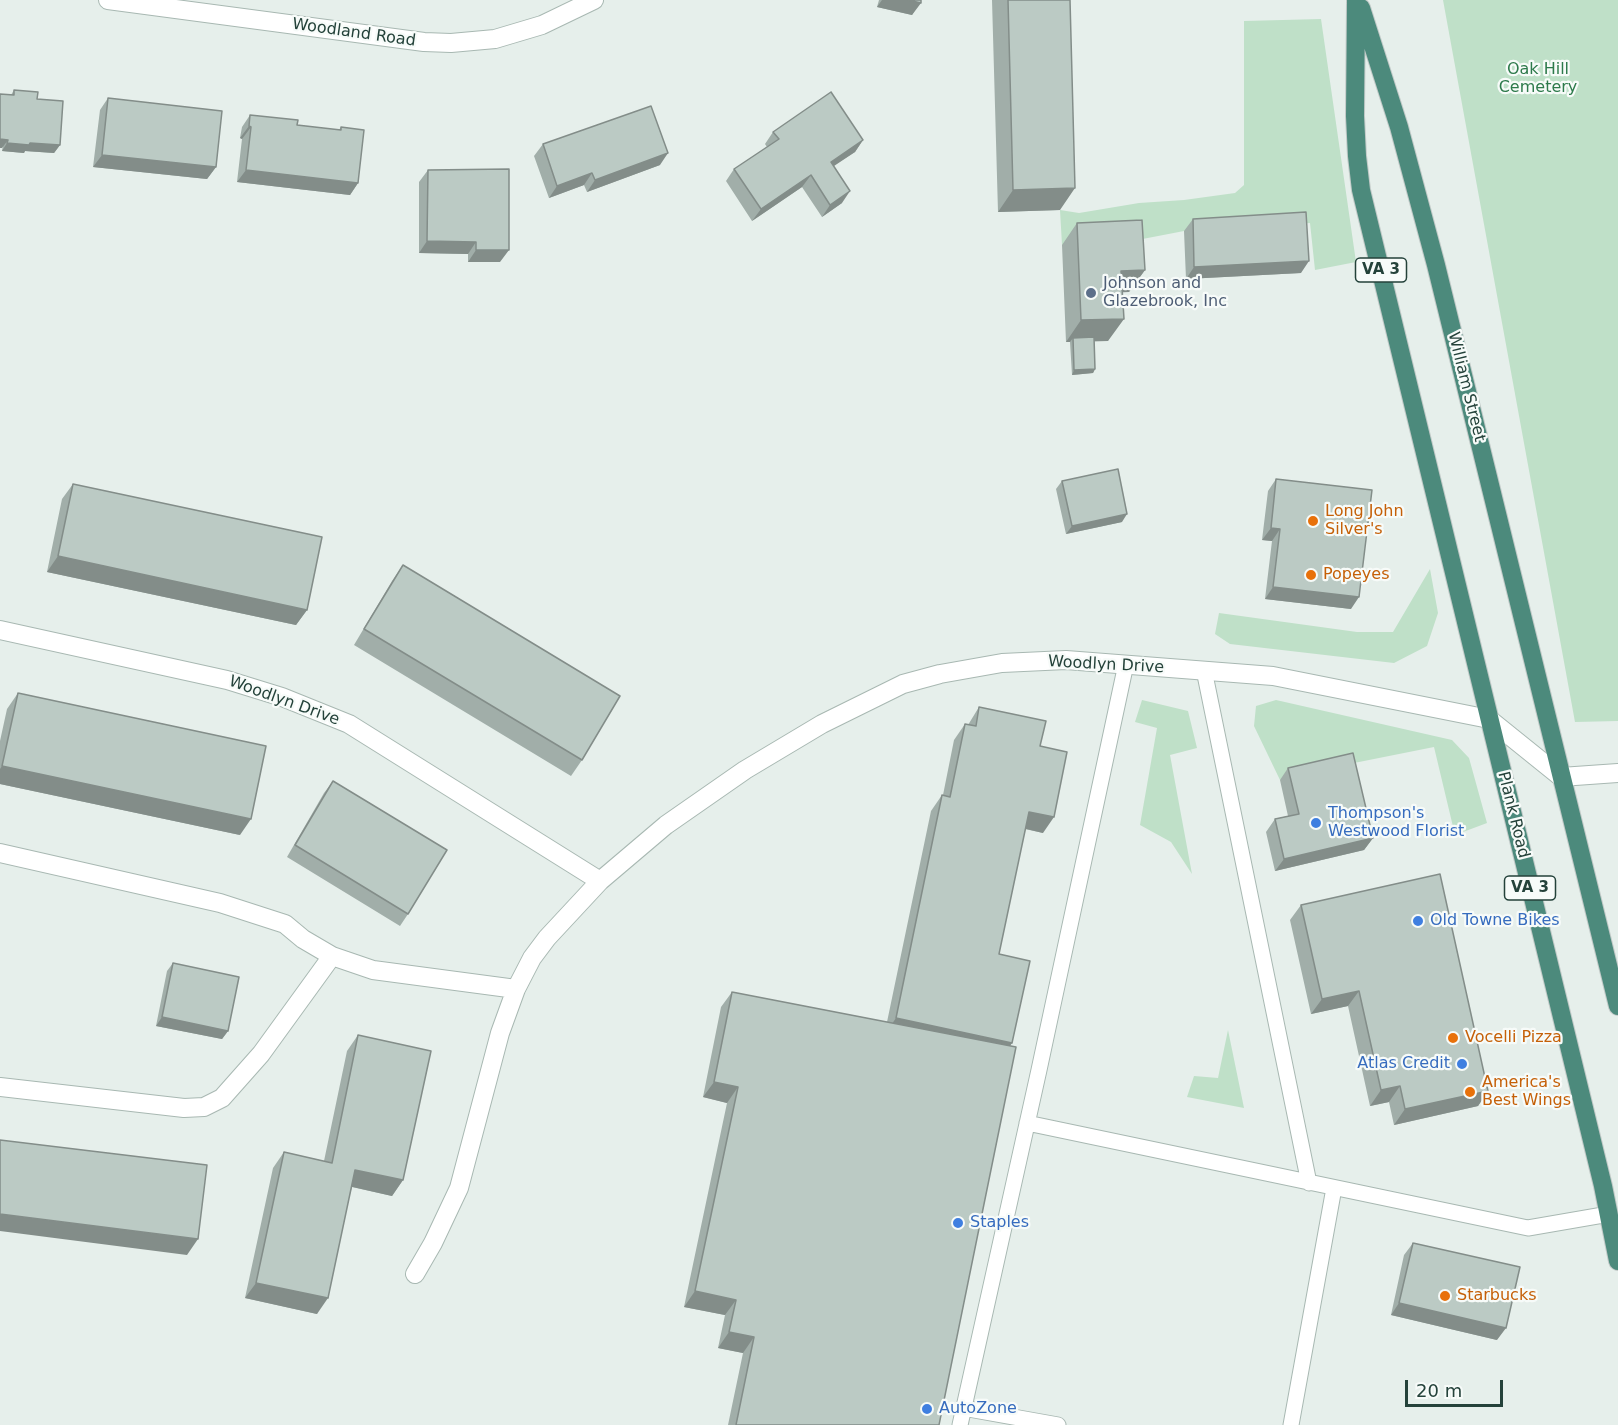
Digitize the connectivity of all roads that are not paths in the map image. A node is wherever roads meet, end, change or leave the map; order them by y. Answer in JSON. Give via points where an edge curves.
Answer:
{"nodes":[{"id":1,"x":108,"y":0,"type":"edge"},
{"id":2,"x":594,"y":0,"type":"edge"},
{"id":3,"x":1357,"y":0,"type":"edge"},
{"id":4,"x":0,"y":630,"type":"edge"},
{"id":5,"x":1126,"y":664,"type":"junction"},
{"id":6,"x":1204,"y":670,"type":"junction"},
{"id":7,"x":1489,"y":719,"type":"junction"},
{"id":8,"x":1618,"y":773,"type":"edge"},
{"id":9,"x":1561,"y":777,"type":"junction"},
{"id":10,"x":0,"y":853,"type":"edge"},
{"id":11,"x":600,"y":881,"type":"junction"},
{"id":12,"x":333,"y":956,"type":"junction"},
{"id":13,"x":516,"y":989,"type":"junction"},
{"id":14,"x":1618,"y":1006,"type":"edge"},
{"id":15,"x":0,"y":1087,"type":"edge"},
{"id":16,"x":1027,"y":1123,"type":"junction"},
{"id":17,"x":1309,"y":1182,"type":"junction"},
{"id":18,"x":1334,"y":1188,"type":"junction"},
{"id":19,"x":1609,"y":1214,"type":"junction"},
{"id":20,"x":1618,"y":1261,"type":"edge"},
{"id":21,"x":415,"y":1274,"type":"dead end"},
{"id":22,"x":963,"y":1408,"type":"junction"},
{"id":23,"x":960,"y":1425,"type":"edge"},
{"id":24,"x":1058,"y":1425,"type":"edge"},
{"id":25,"x":1291,"y":1425,"type":"edge"}],
"edges":[{"from":1,"to":2,"type":"street","name":"Woodland Road","via":[[451,43],[495,39],[543,25]]},
{"from":3,"to":7,"type":"highway","name":"William Street","number":"VA 3","via":[[1355,116],[1361,190]]},
{"from":3,"to":9,"type":"highway","name":"William Street","number":"VA 3","via":[[1399,127],[1436,265]]},
{"from":4,"to":11,"type":"street","name":"Woodlyn Drive","via":[[227,680],[340,720]]},
{"from":5,"to":6,"type":"street","name":"Woodlyn Drive"},
{"from":5,"to":11,"type":"street","name":"Woodlyn Drive","via":[[1066,660],[1002,663],[903,684],[822,724],[745,770],[666,825]]},
{"from":5,"to":16,"type":"lane"},
{"from":6,"to":7,"type":"street","name":"Woodlyn Drive","via":[[1274,676]]},
{"from":6,"to":17,"type":"lane"},
{"from":7,"to":9,"type":"street"},
{"from":7,"to":19,"type":"highway","name":"Plank Road","number":"VA 3"},
{"from":8,"to":9,"type":"street"},
{"from":9,"to":14,"type":"highway","number":"VA 3"},
{"from":10,"to":12,"type":"street","via":[[220,903],[285,924]]},
{"from":11,"to":13,"type":"street","name":"Woodlyn Drive","via":[[547,938]]},
{"from":12,"to":13,"type":"street","via":[[373,970]]},
{"from":12,"to":15,"type":"street","via":[[261,1054],[222,1098],[204,1107]]},
{"from":13,"to":21,"type":"street","name":"Woodlyn Drive","via":[[500,1033],[459,1188]]},
{"from":16,"to":17,"type":"lane"},
{"from":16,"to":22,"type":"lane"},
{"from":17,"to":18,"type":"lane"},
{"from":18,"to":19,"type":"lane","via":[[1528,1228]]},
{"from":18,"to":25,"type":"lane"},
{"from":19,"to":20,"type":"highway","name":"Plank Road","number":"VA 3"},
{"from":22,"to":23,"type":"lane"},
{"from":22,"to":24,"type":"lane"}]}
